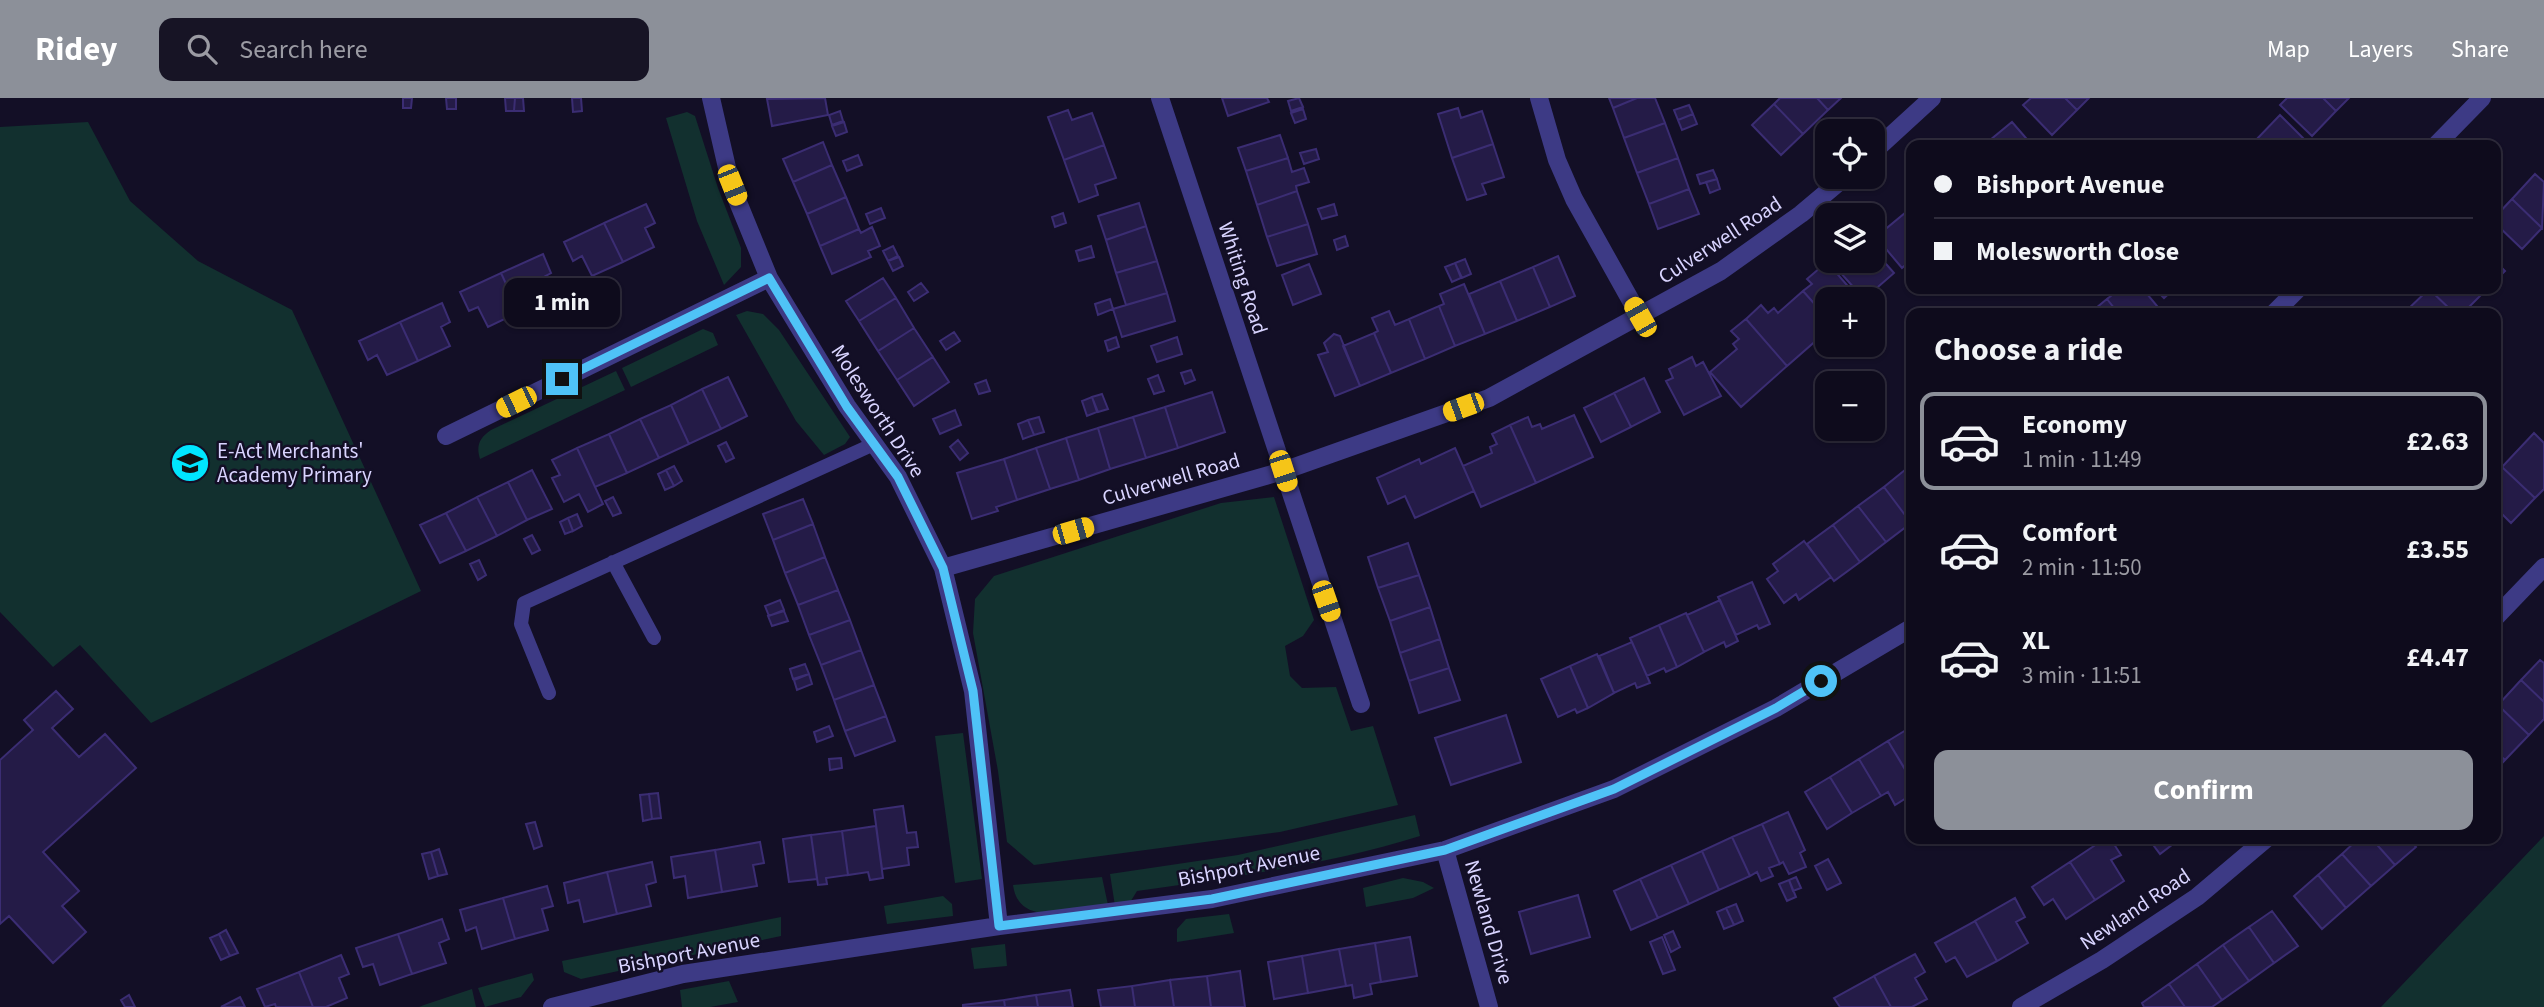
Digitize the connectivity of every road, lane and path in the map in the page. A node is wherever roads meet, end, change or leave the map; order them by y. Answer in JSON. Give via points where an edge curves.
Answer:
{"nodes":[{"id":1,"x":711,"y":98,"type":"edge"},
{"id":2,"x":1160,"y":98,"type":"edge"},
{"id":3,"x":1539,"y":98,"type":"edge"},
{"id":4,"x":1932,"y":98,"type":"edge"},
{"id":5,"x":2482,"y":98,"type":"edge"},
{"id":6,"x":2442,"y":140,"type":"edge"},
{"id":7,"x":1885,"y":141,"type":"edge"},
{"id":8,"x":1831,"y":189,"type":"edge"},
{"id":9,"x":769,"y":278,"type":"junction"},
{"id":10,"x":2293,"y":294,"type":"edge"},
{"id":11,"x":2279,"y":308,"type":"edge"},
{"id":12,"x":1640,"y":317,"type":"junction"},
{"id":13,"x":446,"y":436,"type":"dead end"},
{"id":14,"x":874,"y":444,"type":"junction"},
{"id":15,"x":1283,"y":471,"type":"junction"},
{"id":16,"x":614,"y":562,"type":"junction"},
{"id":17,"x":2544,"y":567,"type":"edge"},
{"id":18,"x":943,"y":568,"type":"junction"},
{"id":19,"x":2501,"y":612,"type":"edge"},
{"id":20,"x":1906,"y":631,"type":"edge"},
{"id":21,"x":654,"y":638,"type":"dead end"},
{"id":22,"x":549,"y":693,"type":"dead end"},
{"id":23,"x":1361,"y":705,"type":"dead end"},
{"id":24,"x":2260,"y":844,"type":"edge"},
{"id":25,"x":1445,"y":850,"type":"junction"},
{"id":26,"x":999,"y":926,"type":"junction"},
{"id":27,"x":552,"y":1007,"type":"edge"},
{"id":28,"x":1489,"y":1007,"type":"edge"},
{"id":29,"x":2021,"y":1007,"type":"edge"}],
"edges":[{"from":1,"to":9,"type":"street","name":"Molesworth Drive","via":[[732,185]]},
{"from":2,"to":15,"type":"street","name":"Whiting Road"},
{"from":3,"to":12,"type":"street","via":[[1574,199]]},
{"from":4,"to":7,"type":"street"},
{"from":5,"to":6,"type":"street"},
{"from":8,"to":12,"type":"street","name":"Culverwell Road","via":[[1721,271]]},
{"from":9,"to":13,"type":"street"},
{"from":9,"to":14,"type":"street","name":"Molesworth Drive"},
{"from":10,"to":11,"type":"street"},
{"from":12,"to":15,"type":"street","name":"Culverwell Road","via":[[1489,398]]},
{"from":14,"to":16,"type":"lane"},
{"from":14,"to":18,"type":"street","name":"Molesworth Drive","via":[[898,477]]},
{"from":15,"to":18,"type":"street","name":"Culverwell Road"},
{"from":15,"to":23,"type":"street","name":"Whiting Road"},
{"from":16,"to":21,"type":"lane"},
{"from":16,"to":22,"type":"lane","via":[[524,603],[521,624]]},
{"from":17,"to":19,"type":"street"},
{"from":18,"to":26,"type":"street","name":"Molesworth Drive","via":[[973,691]]},
{"from":20,"to":25,"type":"street","name":"Bishport Avenue","via":[[1776,708],[1614,789]]},
{"from":24,"to":29,"type":"street","name":"Newland Road","via":[[2197,897]]},
{"from":25,"to":26,"type":"street","name":"Bishport Avenue","via":[[1212,899]]},
{"from":25,"to":28,"type":"street","name":"Newland Drive"},
{"from":26,"to":27,"type":"street","name":"Bishport Avenue","via":[[683,974]]}]}
